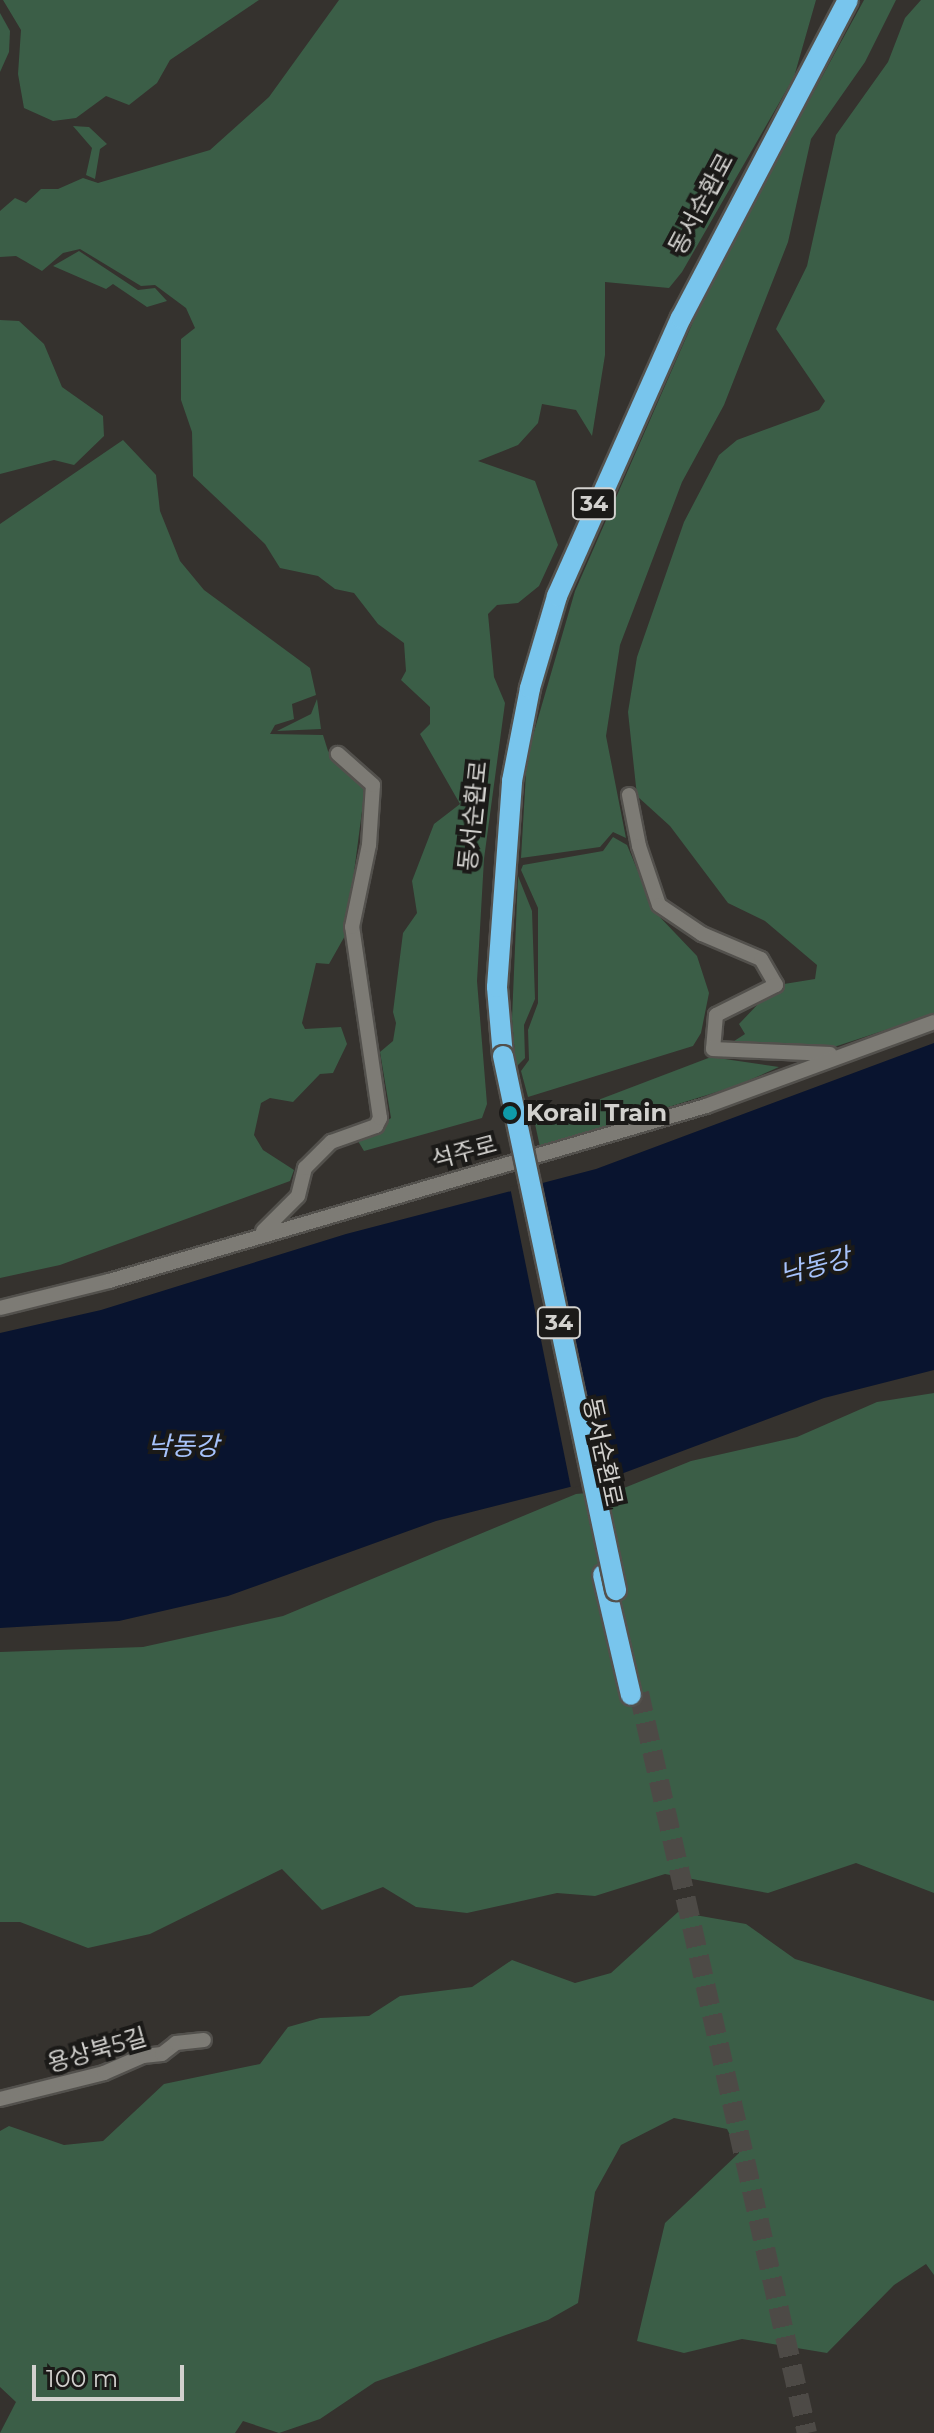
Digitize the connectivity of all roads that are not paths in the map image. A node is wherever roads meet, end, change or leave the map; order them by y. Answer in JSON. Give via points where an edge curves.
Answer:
{"nodes":[{"id":1,"x":837,"y":0,"type":"edge"},
{"id":2,"x":848,"y":0,"type":"edge"},
{"id":3,"x":338,"y":754,"type":"dead end"},
{"id":4,"x":629,"y":795,"type":"dead end"},
{"id":5,"x":934,"y":1022,"type":"edge"},
{"id":6,"x":498,"y":1054,"type":"junction"},
{"id":7,"x":838,"y":1055,"type":"junction"},
{"id":8,"x":260,"y":1234,"type":"junction"},
{"id":9,"x":0,"y":1308,"type":"edge"},
{"id":10,"x":635,"y":1694,"type":"tunnel mouth"},
{"id":11,"x":204,"y":2040,"type":"dead end"},
{"id":12,"x":0,"y":2099,"type":"edge"}],
"edges":[{"from":1,"to":6,"type":"highway","name":"동서순환로","number":"34","via":[[669,321],[545,599],[499,783],[488,932]]},
{"from":2,"to":6,"type":"highway","name":"동서순환로","number":"34","via":[[681,318],[557,596],[530,688],[512,781],[497,972]]},
{"from":3,"to":8,"type":"street","via":[[373,785],[369,845],[352,927],[380,1118],[376,1126],[331,1142],[305,1168],[298,1196]]},
{"from":4,"to":7,"type":"street","via":[[659,905],[702,934],[761,959],[776,985],[716,1015],[713,1049]]},
{"from":5,"to":7,"type":"street","name":"석주로"},
{"from":6,"to":10,"type":"highway","name":"동서순환로","number":"34","bridge":true},
{"from":7,"to":8,"type":"street","name":"석주로","via":[[706,1106]]},
{"from":8,"to":9,"type":"street","name":"석주로"},
{"from":11,"to":12,"type":"street","name":"용상북5길","via":[[176,2043],[162,2054],[143,2056],[104,2073]]}]}
